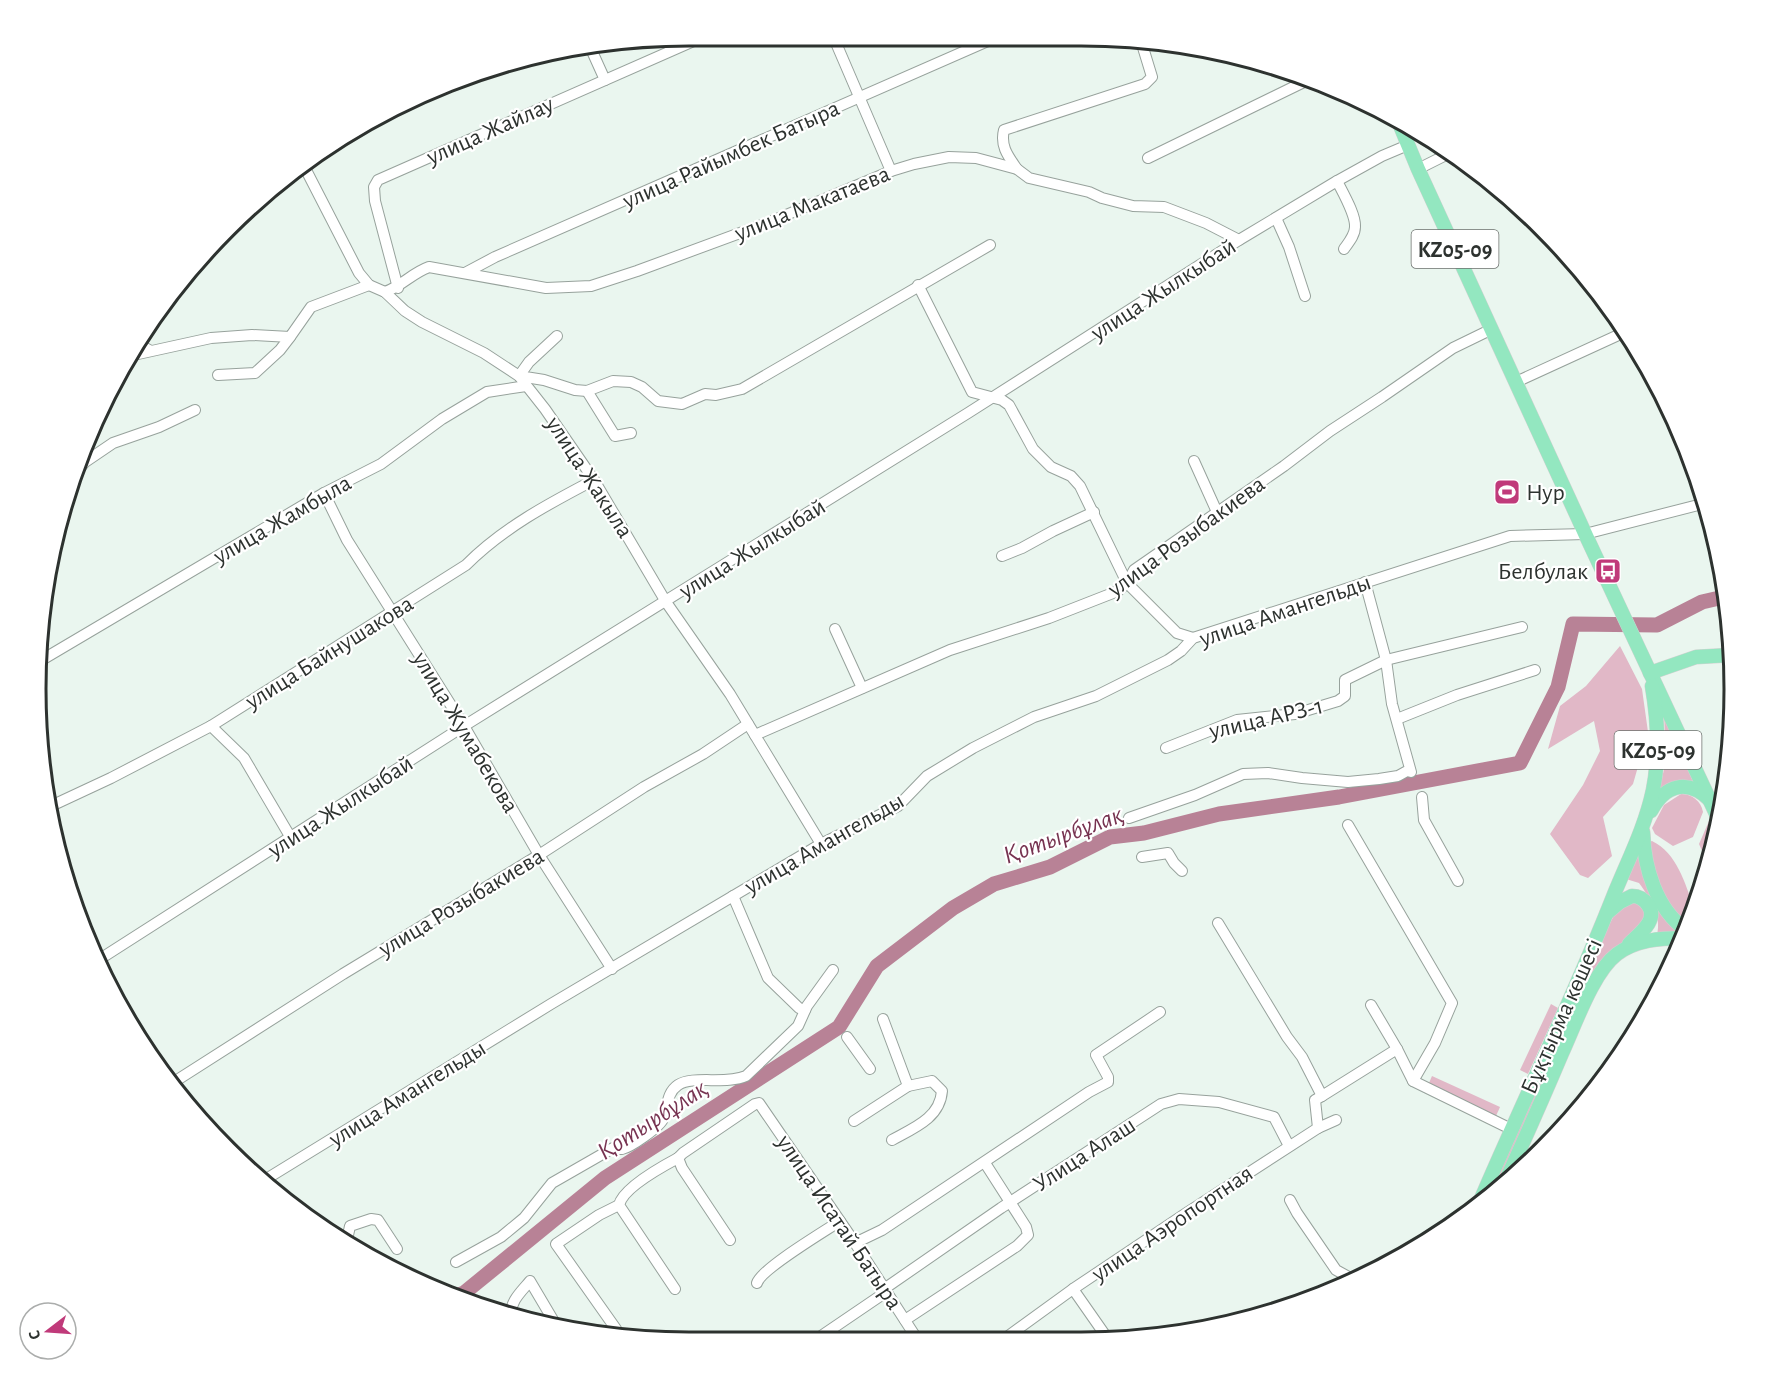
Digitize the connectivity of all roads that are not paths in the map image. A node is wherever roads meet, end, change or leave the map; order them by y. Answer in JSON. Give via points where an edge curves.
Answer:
{"nodes":[{"id":1,"x":681,"y":46,"type":"edge"},
{"id":2,"x":837,"y":46,"type":"edge"},
{"id":3,"x":976,"y":46,"type":"edge"},
{"id":4,"x":1144,"y":50,"type":"edge"},
{"id":5,"x":593,"y":54,"type":"edge"},
{"id":6,"x":605,"y":80,"type":"junction"},
{"id":7,"x":1298,"y":85,"type":"edge"},
{"id":8,"x":860,"y":97,"type":"junction"},
{"id":9,"x":1403,"y":133,"type":"edge"},
{"id":10,"x":1408,"y":145,"type":"junction"},
{"id":11,"x":1442,"y":157,"type":"edge"},
{"id":12,"x":1148,"y":158,"type":"dead end"},
{"id":13,"x":1017,"y":169,"type":"junction"},
{"id":14,"x":1418,"y":169,"type":"junction"},
{"id":15,"x":891,"y":171,"type":"junction"},
{"id":16,"x":307,"y":172,"type":"edge"},
{"id":17,"x":1337,"y":181,"type":"junction"},
{"id":18,"x":1276,"y":218,"type":"junction"},
{"id":19,"x":1239,"y":240,"type":"junction"},
{"id":20,"x":990,"y":244,"type":"dead end"},
{"id":21,"x":1344,"y":249,"type":"dead end"},
{"id":22,"x":465,"y":273,"type":"junction"},
{"id":23,"x":369,"y":285,"type":"junction"},
{"id":24,"x":918,"y":285,"type":"junction"},
{"id":25,"x":398,"y":288,"type":"junction"},
{"id":26,"x":385,"y":292,"type":"junction"},
{"id":27,"x":1305,"y":296,"type":"dead end"},
{"id":28,"x":1492,"y":329,"type":"junction"},
{"id":29,"x":557,"y":336,"type":"dead end"},
{"id":30,"x":1618,"y":336,"type":"edge"},
{"id":31,"x":290,"y":337,"type":"junction"},
{"id":32,"x":145,"y":348,"type":"edge"},
{"id":33,"x":149,"y":350,"type":"junction"},
{"id":34,"x":142,"y":354,"type":"edge"},
{"id":35,"x":218,"y":375,"type":"dead end"},
{"id":36,"x":519,"y":376,"type":"junction"},
{"id":37,"x":1516,"y":382,"type":"junction"},
{"id":38,"x":526,"y":386,"type":"junction"},
{"id":39,"x":587,"y":391,"type":"junction"},
{"id":40,"x":972,"y":392,"type":"junction"},
{"id":41,"x":993,"y":397,"type":"junction"},
{"id":42,"x":195,"y":410,"type":"dead end"},
{"id":43,"x":968,"y":413,"type":"junction"},
{"id":44,"x":631,"y":433,"type":"dead end"},
{"id":45,"x":89,"y":459,"type":"edge"},
{"id":46,"x":1194,"y":461,"type":"dead end"},
{"id":47,"x":594,"y":480,"type":"junction"},
{"id":48,"x":324,"y":493,"type":"junction"},
{"id":49,"x":1698,"y":506,"type":"edge"},
{"id":50,"x":1094,"y":512,"type":"junction"},
{"id":51,"x":1217,"y":512,"type":"junction"},
{"id":52,"x":1585,"y":534,"type":"junction"},
{"id":53,"x":1002,"y":556,"type":"dead end"},
{"id":54,"x":1365,"y":582,"type":"junction"},
{"id":55,"x":1127,"y":583,"type":"junction"},
{"id":56,"x":666,"y":602,"type":"junction"},
{"id":57,"x":393,"y":613,"type":"junction"},
{"id":58,"x":1522,"y":627,"type":"dead end"},
{"id":59,"x":836,"y":629,"type":"dead end"},
{"id":60,"x":1193,"y":638,"type":"junction"},
{"id":61,"x":1723,"y":655,"type":"edge"},
{"id":62,"x":48,"y":657,"type":"edge"},
{"id":63,"x":1386,"y":660,"type":"junction"},
{"id":64,"x":1535,"y":670,"type":"dead end"},
{"id":65,"x":1650,"y":674,"type":"junction"},
{"id":66,"x":862,"y":688,"type":"junction"},
{"id":67,"x":1397,"y":719,"type":"junction"},
{"id":68,"x":748,"y":724,"type":"junction"},
{"id":69,"x":211,"y":726,"type":"junction"},
{"id":70,"x":464,"y":726,"type":"junction"},
{"id":71,"x":755,"y":735,"type":"junction"},
{"id":72,"x":1166,"y":748,"type":"dead end"},
{"id":73,"x":1422,"y":797,"type":"dead end"},
{"id":74,"x":1711,"y":802,"type":"junction"},
{"id":75,"x":57,"y":803,"type":"edge"},
{"id":76,"x":1713,"y":807,"type":"edge"},
{"id":77,"x":1128,"y":818,"type":"dead end"},
{"id":78,"x":1348,"y":825,"type":"dead end"},
{"id":79,"x":1643,"y":826,"type":"junction"},
{"id":80,"x":291,"y":838,"type":"junction"},
{"id":81,"x":821,"y":844,"type":"junction"},
{"id":82,"x":539,"y":855,"type":"junction"},
{"id":83,"x":1142,"y":857,"type":"dead end"},
{"id":84,"x":1182,"y":871,"type":"dead end"},
{"id":85,"x":1458,"y":881,"type":"dead end"},
{"id":86,"x":733,"y":896,"type":"junction"},
{"id":87,"x":1607,"y":913,"type":"junction"},
{"id":88,"x":1218,"y":923,"type":"dead end"},
{"id":89,"x":1680,"y":924,"type":"edge"},
{"id":90,"x":1675,"y":938,"type":"edge"},
{"id":91,"x":1616,"y":955,"type":"junction"},
{"id":92,"x":105,"y":956,"type":"edge"},
{"id":93,"x":612,"y":969,"type":"junction"},
{"id":94,"x":833,"y":970,"type":"dead end"},
{"id":95,"x":1371,"y":1005,"type":"dead end"},
{"id":96,"x":805,"y":1010,"type":"junction"},
{"id":97,"x":1160,"y":1012,"type":"dead end"},
{"id":98,"x":884,"y":1019,"type":"dead end"},
{"id":99,"x":847,"y":1037,"type":"dead end"},
{"id":100,"x":1397,"y":1049,"type":"junction"},
{"id":101,"x":870,"y":1069,"type":"dead end"},
{"id":102,"x":178,"y":1079,"type":"edge"},
{"id":103,"x":1413,"y":1081,"type":"junction"},
{"id":104,"x":908,"y":1086,"type":"junction"},
{"id":105,"x":1322,"y":1096,"type":"junction"},
{"id":106,"x":1336,"y":1120,"type":"dead end"},
{"id":107,"x":854,"y":1121,"type":"dead end"},
{"id":108,"x":1318,"y":1128,"type":"junction"},
{"id":109,"x":1511,"y":1129,"type":"junction"},
{"id":110,"x":892,"y":1140,"type":"dead end"},
{"id":111,"x":1289,"y":1146,"type":"junction"},
{"id":112,"x":678,"y":1158,"type":"junction"},
{"id":113,"x":984,"y":1163,"type":"junction"},
{"id":114,"x":1512,"y":1166,"type":"edge"},
{"id":115,"x":270,"y":1177,"type":"edge"},
{"id":116,"x":1485,"y":1190,"type":"edge"},
{"id":117,"x":1290,"y":1200,"type":"dead end"},
{"id":118,"x":1010,"y":1202,"type":"junction"},
{"id":119,"x":619,"y":1205,"type":"junction"},
{"id":120,"x":840,"y":1221,"type":"junction"},
{"id":121,"x":348,"y":1234,"type":"edge"},
{"id":122,"x":730,"y":1240,"type":"dead end"},
{"id":123,"x":855,"y":1243,"type":"junction"},
{"id":124,"x":397,"y":1249,"type":"dead end"},
{"id":125,"x":456,"y":1262,"type":"dead end"},
{"id":126,"x":1346,"y":1276,"type":"edge"},
{"id":127,"x":757,"y":1283,"type":"dead end"},
{"id":128,"x":675,"y":1289,"type":"dead end"},
{"id":129,"x":1073,"y":1289,"type":"junction"},
{"id":130,"x":885,"y":1290,"type":"junction"},
{"id":131,"x":512,"y":1307,"type":"edge"},
{"id":132,"x":552,"y":1317,"type":"edge"},
{"id":133,"x":904,"y":1320,"type":"junction"},
{"id":134,"x":615,"y":1328,"type":"edge"},
{"id":135,"x":826,"y":1332,"type":"edge"},
{"id":136,"x":912,"y":1332,"type":"edge"},
{"id":137,"x":1014,"y":1332,"type":"edge"},
{"id":138,"x":1103,"y":1332,"type":"edge"}],
"edges":[{"from":1,"to":6,"type":"street","name":"улица Жайлау"},
{"from":2,"to":8,"type":"street"},
{"from":3,"to":8,"type":"street","name":"улица Райымбек Батыра"},
{"from":4,"to":13,"type":"street","via":[[1152,77],[1146,84],[1004,130],[1002,140],[1007,156]]},
{"from":5,"to":6,"type":"street"},
{"from":6,"to":25,"type":"street","name":"улица Жайлау","via":[[378,180],[375,201]]},
{"from":7,"to":12,"type":"street"},
{"from":8,"to":15,"type":"street"},
{"from":8,"to":22,"type":"street","name":"улица Райымбек Батыра"},
{"from":9,"to":10,"type":"main road","number":"KZ05-09"},
{"from":10,"to":14,"type":"main road","number":"KZ05-09"},
{"from":10,"to":17,"type":"street","name":"улица Жылкыбай"},
{"from":11,"to":14,"type":"street"},
{"from":13,"to":15,"type":"street","name":"улица Макатаева","via":[[976,158],[949,157]]},
{"from":13,"to":19,"type":"street","name":"улица Макатаева","via":[[1029,178],[1132,206],[1164,207]]},
{"from":14,"to":28,"type":"main road","number":"KZ05-09"},
{"from":15,"to":22,"type":"street","name":"улица Макатаева","via":[[767,223],[591,286],[546,288]]},
{"from":16,"to":23,"type":"street"},
{"from":17,"to":18,"type":"street","name":"улица Жылкыбай"},
{"from":17,"to":21,"type":"street","via":[[1356,225]]},
{"from":18,"to":19,"type":"street","name":"улица Жылкыбай"},
{"from":18,"to":27,"type":"street"},
{"from":19,"to":41,"type":"street","name":"улица Жылкыбай"},
{"from":20,"to":24,"type":"street"},
{"from":22,"to":25,"type":"street","name":"улица Макатаева","via":[[429,267],[416,272]]},
{"from":23,"to":26,"type":"street","name":"улица Жакыла"},
{"from":23,"to":31,"type":"street","via":[[311,307]]},
{"from":24,"to":39,"type":"street","via":[[742,389],[705,394],[682,404],[658,401],[631,382],[613,381]]},
{"from":24,"to":40,"type":"street"},
{"from":25,"to":26,"type":"street","name":"улица Макатаева"},
{"from":26,"to":36,"type":"street","name":"улица Жакыла","via":[[422,322]]},
{"from":28,"to":37,"type":"main road","number":"KZ05-09"},
{"from":28,"to":51,"type":"street","name":"улица Розыбакиева","via":[[1453,348]]},
{"from":29,"to":36,"type":"street"},
{"from":30,"to":37,"type":"street"},
{"from":31,"to":33,"type":"street","via":[[211,338]]},
{"from":31,"to":35,"type":"street","via":[[255,373]]},
{"from":32,"to":33,"type":"street"},
{"from":33,"to":34,"type":"street"},
{"from":36,"to":38,"type":"street","name":"улица Жакыла"},
{"from":36,"to":39,"type":"street"},
{"from":37,"to":52,"type":"main road","number":"KZ05-09"},
{"from":38,"to":47,"type":"street","name":"улица Жакыла"},
{"from":38,"to":48,"type":"street","name":"улица Жамбыла","via":[[487,392],[381,464]]},
{"from":39,"to":44,"type":"street","via":[[615,436]]},
{"from":40,"to":41,"type":"street"},
{"from":40,"to":43,"type":"street"},
{"from":41,"to":43,"type":"street","name":"улица Жылкыбай"},
{"from":41,"to":50,"type":"street","via":[[1009,405],[1033,449],[1051,467],[1071,476]]},
{"from":42,"to":45,"type":"street","via":[[112,443]]},
{"from":43,"to":56,"type":"street","name":"улица Жылкыбай"},
{"from":46,"to":51,"type":"street"},
{"from":47,"to":56,"type":"street","name":"улица Жакыла"},
{"from":47,"to":57,"type":"street","name":"улица Байнушакова","via":[[501,534],[466,565]]},
{"from":48,"to":57,"type":"street","name":"улица Жумабекова","via":[[347,540]]},
{"from":48,"to":62,"type":"street","name":"улица Жамбыла"},
{"from":49,"to":52,"type":"street","name":"улица Амангельды"},
{"from":50,"to":53,"type":"street"},
{"from":50,"to":55,"type":"street"},
{"from":51,"to":55,"type":"street","name":"улица Розыбакиева","via":[[1134,570]]},
{"from":52,"to":54,"type":"street","name":"улица Амангельды","via":[[1510,536]]},
{"from":52,"to":65,"type":"main road","number":"KZ05-09"},
{"from":54,"to":60,"type":"street","name":"улица Амангельды"},
{"from":54,"to":63,"type":"street"},
{"from":55,"to":60,"type":"street","via":[[1177,633]]},
{"from":55,"to":66,"type":"street","name":"улица Розыбакиева","via":[[1097,600],[950,651]]},
{"from":56,"to":68,"type":"street","name":"улица Жакыла"},
{"from":56,"to":70,"type":"street","name":"улица Жылкыбай"},
{"from":57,"to":69,"type":"street","name":"улица Байнушакова"},
{"from":57,"to":70,"type":"street","name":"улица Жумабекова"},
{"from":58,"to":63,"type":"street","name":"улица АРЗ-1"},
{"from":59,"to":66,"type":"street"},
{"from":60,"to":81,"type":"street","name":"улица Амангельды","via":[[1168,660],[1096,696],[1034,717],[973,748],[927,776],[898,806]]},
{"from":61,"to":65,"type":"main road","via":[[1696,657]]},
{"from":63,"to":67,"type":"street"},
{"from":63,"to":72,"type":"street","name":"улица АРЗ-1","via":[[1345,680],[1346,696],[1338,701],[1295,714],[1237,720]]},
{"from":64,"to":67,"type":"street"},
{"from":65,"to":74,"type":"main road","number":"KZ05-09"},
{"from":65,"to":79,"type":"main road","number":"KZ05-09","via":[[1657,757]]},
{"from":66,"to":71,"type":"street","name":"улица Розыбакиева"},
{"from":67,"to":77,"type":"street","via":[[1411,772],[1348,782],[1243,774]]},
{"from":68,"to":71,"type":"street","name":"улица Жакыла"},
{"from":68,"to":82,"type":"street","name":"улица Розыбакиева"},
{"from":69,"to":75,"type":"street","name":"улица Байнушакова"},
{"from":69,"to":80,"type":"street","via":[[244,758]]},
{"from":70,"to":80,"type":"street","name":"улица Жылкыбай"},
{"from":70,"to":82,"type":"street","name":"улица Жумабекова"},
{"from":71,"to":81,"type":"street","name":"улица Жакыла"},
{"from":73,"to":85,"type":"street","via":[[1424,820]]},
{"from":74,"to":76,"type":"main road","number":"KZ05-09"},
{"from":74,"to":79,"type":"main road","number":"KZ05-09","via":[[1695,790],[1670,789],[1656,803]]},
{"from":78,"to":103,"type":"street","via":[[1452,1003]]},
{"from":79,"to":87,"type":"main road","name":"Бұқтырма көшесі"},
{"from":79,"to":89,"type":"main road","number":"KZ05-09","via":[[1654,886]]},
{"from":80,"to":92,"type":"street","name":"улица Жылкыбай"},
{"from":81,"to":86,"type":"street","name":"улица Амангельды"},
{"from":82,"to":93,"type":"street","name":"улица Жумабекова"},
{"from":82,"to":102,"type":"street","name":"улица Розыбакиева"},
{"from":83,"to":84,"type":"street","via":[[1168,853]]},
{"from":86,"to":93,"type":"street","name":"улица Амангельды"},
{"from":86,"to":96,"type":"street","via":[[768,978]]},
{"from":87,"to":91,"type":"main road","via":[[1626,898],[1636,896],[1646,903],[1651,914],[1648,924]]},
{"from":87,"to":109,"type":"main road","name":"Бұқтырма көшесі"},
{"from":88,"to":105,"type":"street"},
{"from":90,"to":91,"type":"main road","name":"Бұқтырма көшесі","via":[[1635,944]]},
{"from":91,"to":114,"type":"main road","name":"Бұқтырма көшесі","via":[[1587,997]]},
{"from":93,"to":115,"type":"street","name":"улица Амангельды"},
{"from":94,"to":96,"type":"street"},
{"from":95,"to":100,"type":"street"},
{"from":96,"to":125,"type":"street","via":[[798,1026],[746,1076],[677,1085],[667,1101],[663,1121],[644,1137],[623,1149],[613,1148],[552,1183],[524,1218],[501,1237]]},
{"from":97,"to":113,"type":"street","via":[[1096,1055],[1108,1082]]},
{"from":98,"to":104,"type":"street"},
{"from":99,"to":101,"type":"street"},
{"from":100,"to":103,"type":"street"},
{"from":100,"to":105,"type":"street"},
{"from":103,"to":109,"type":"street"},
{"from":104,"to":107,"type":"street"},
{"from":104,"to":110,"type":"street","via":[[932,1081],[942,1091],[941,1103],[930,1117]]},
{"from":105,"to":108,"type":"street","via":[[1315,1100]]},
{"from":106,"to":108,"type":"street","name":"улица Аэропортная"},
{"from":108,"to":111,"type":"street","name":"улица Аэропортная"},
{"from":109,"to":116,"type":"main road","name":"Бұқтырма көшесі"},
{"from":111,"to":118,"type":"street","name":"Улица Алаш","via":[[1274,1117],[1219,1102],[1179,1099],[1161,1104]]},
{"from":111,"to":129,"type":"street","name":"улица Аэропортная"},
{"from":112,"to":119,"type":"street","via":[[637,1184]]},
{"from":112,"to":120,"type":"street","name":"улица Исатай Батыра","via":[[759,1103]]},
{"from":112,"to":122,"type":"street"},
{"from":113,"to":118,"type":"street"},
{"from":113,"to":123,"type":"street","via":[[882,1230]]},
{"from":117,"to":126,"type":"street","via":[[1336,1270]]},
{"from":118,"to":130,"type":"street","name":"Улица Алаш"},
{"from":118,"to":133,"type":"street","via":[[1026,1227],[1028,1235],[1023,1241]]},
{"from":119,"to":128,"type":"street"},
{"from":119,"to":134,"type":"street","via":[[556,1244]]},
{"from":120,"to":123,"type":"street","name":"улица Исатай Батыра"},
{"from":120,"to":127,"type":"street","via":[[782,1259]]},
{"from":121,"to":124,"type":"street","via":[[350,1226],[378,1220]]},
{"from":123,"to":130,"type":"street","name":"улица Исатай Батыра"},
{"from":129,"to":137,"type":"street","name":"улица Аэропортная"},
{"from":129,"to":138,"type":"street"},
{"from":130,"to":133,"type":"street","name":"улица Исатай Батыра"},
{"from":130,"to":135,"type":"street","name":"Улица Алаш"},
{"from":131,"to":132,"type":"street","via":[[530,1281]]},
{"from":133,"to":136,"type":"street","name":"улица Исатай Батыра"}]}
